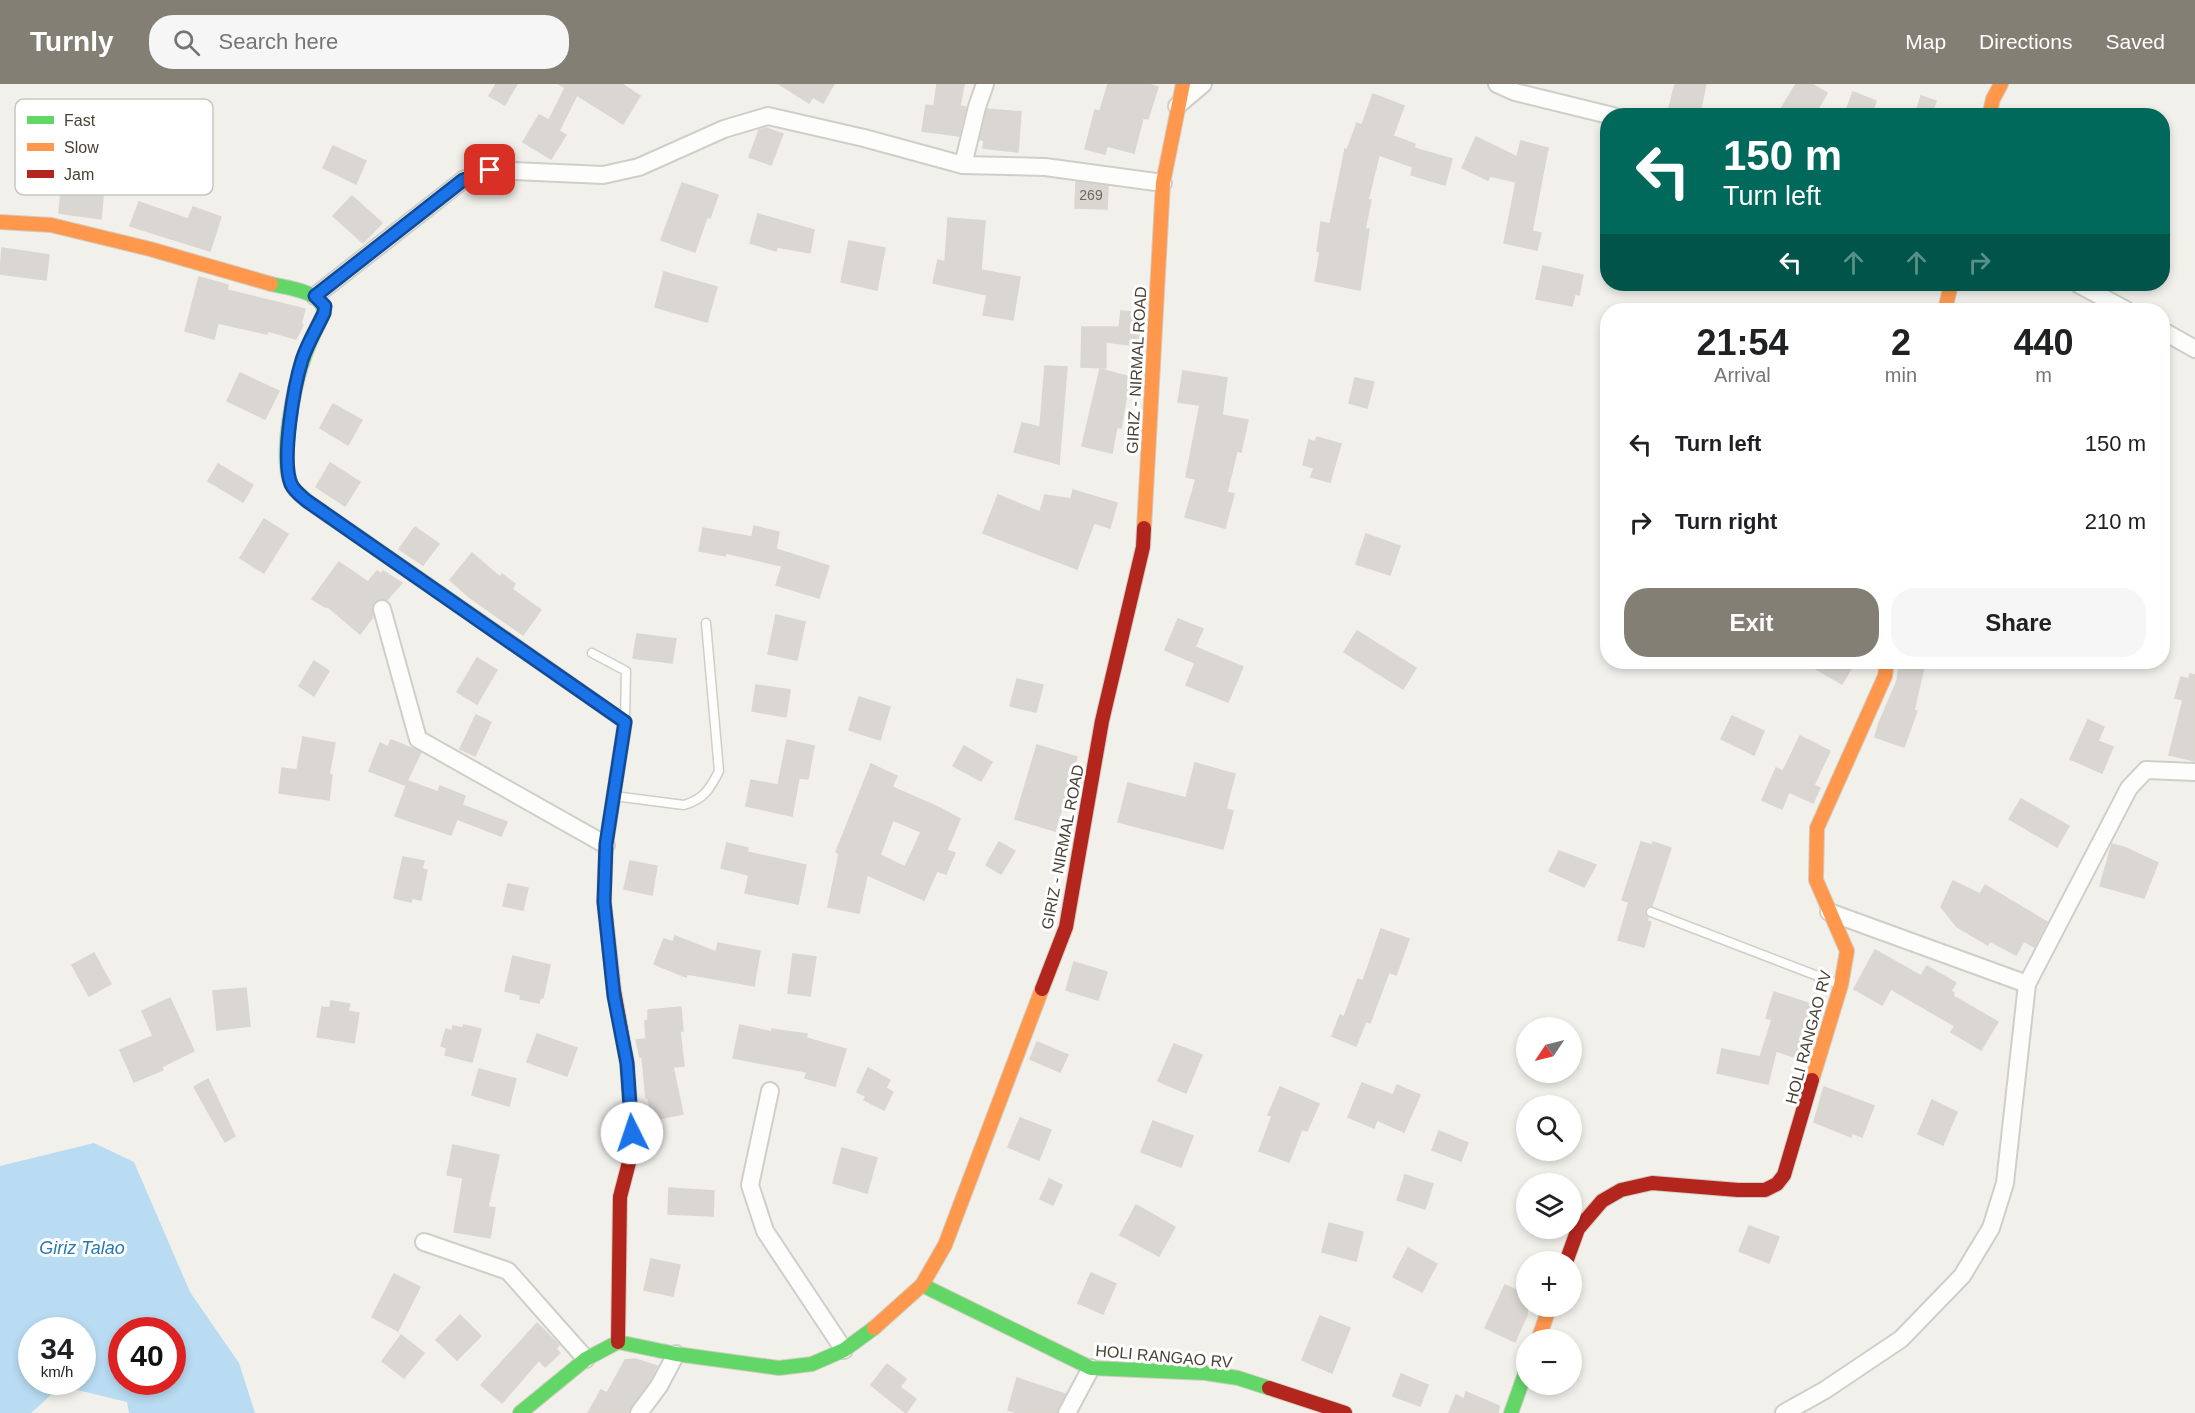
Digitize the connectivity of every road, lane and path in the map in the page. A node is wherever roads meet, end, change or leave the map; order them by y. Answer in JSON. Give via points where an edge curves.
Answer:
{"nodes":[{"id":1,"x":986,"y":84,"type":"edge"},
{"id":2,"x":1183,"y":84,"type":"edge"},
{"id":3,"x":1203,"y":84,"type":"edge"},
{"id":4,"x":1497,"y":84,"type":"edge"},
{"id":5,"x":2001,"y":84,"type":"edge"},
{"id":6,"x":1177,"y":106,"type":"junction"},
{"id":7,"x":1991,"y":108,"type":"edge"},
{"id":8,"x":1600,"y":113,"type":"edge"},
{"id":9,"x":963,"y":165,"type":"junction"},
{"id":10,"x":1163,"y":183,"type":"junction"},
{"id":11,"x":0,"y":222,"type":"edge"},
{"id":12,"x":2091,"y":291,"type":"edge"},
{"id":13,"x":315,"y":296,"type":"junction"},
{"id":14,"x":2113,"y":303,"type":"edge"},
{"id":15,"x":2170,"y":335,"type":"edge"},
{"id":16,"x":2195,"y":349,"type":"edge"},
{"id":17,"x":382,"y":609,"type":"dead end"},
{"id":18,"x":706,"y":623,"type":"dead end"},
{"id":19,"x":592,"y":652,"type":"dead end"},
{"id":20,"x":1886,"y":669,"type":"edge"},
{"id":21,"x":625,"y":722,"type":"junction"},
{"id":22,"x":2195,"y":772,"type":"edge"},
{"id":23,"x":613,"y":796,"type":"junction"},
{"id":24,"x":606,"y":844,"type":"junction"},
{"id":25,"x":1652,"y":912,"type":"dead end"},
{"id":26,"x":1829,"y":912,"type":"junction"},
{"id":27,"x":2027,"y":984,"type":"junction"},
{"id":28,"x":1841,"y":985,"type":"junction"},
{"id":29,"x":770,"y":1091,"type":"dead end"},
{"id":30,"x":424,"y":1242,"type":"dead end"},
{"id":31,"x":1570,"y":1251,"type":"edge"},
{"id":32,"x":922,"y":1285,"type":"junction"},
{"id":33,"x":618,"y":1342,"type":"junction"},
{"id":34,"x":844,"y":1350,"type":"junction"},
{"id":35,"x":675,"y":1354,"type":"junction"},
{"id":36,"x":586,"y":1359,"type":"junction"},
{"id":37,"x":1091,"y":1368,"type":"junction"},
{"id":38,"x":1517,"y":1395,"type":"edge"},
{"id":39,"x":520,"y":1413,"type":"edge"},
{"id":40,"x":639,"y":1413,"type":"edge"},
{"id":41,"x":1067,"y":1413,"type":"edge"},
{"id":42,"x":1345,"y":1413,"type":"edge"},
{"id":43,"x":1511,"y":1413,"type":"edge"},
{"id":44,"x":1784,"y":1413,"type":"edge"}],
"edges":[{"from":1,"to":9,"type":"street"},
{"from":2,"to":6,"type":"street","name":"GIRIZ - NIRMAL ROAD"},
{"from":3,"to":6,"type":"street"},
{"from":4,"to":8,"type":"street"},
{"from":5,"to":7,"type":"street"},
{"from":6,"to":10,"type":"street","name":"GIRIZ - NIRMAL ROAD"},
{"from":9,"to":10,"type":"street","via":[[1045,167]]},
{"from":9,"to":13,"type":"street","via":[[768,116],[724,129],[639,167],[603,175],[490,170],[463,180]]},
{"from":10,"to":32,"type":"street","name":"GIRIZ - NIRMAL ROAD","via":[[1143,547],[1102,721],[1066,927],[945,1245]]},
{"from":11,"to":13,"type":"street","via":[[51,225]]},
{"from":12,"to":14,"type":"street"},
{"from":13,"to":21,"type":"street","via":[[325,306],[298,377],[288,443],[287,472],[292,487]]},
{"from":15,"to":16,"type":"street"},
{"from":17,"to":24,"type":"street","via":[[418,739]]},
{"from":18,"to":23,"type":"lane","via":[[719,771],[710,789],[684,805]]},
{"from":19,"to":21,"type":"lane","via":[[626,670]]},
{"from":20,"to":26,"type":"street","name":"HOLI RANGAO RV","via":[[1817,828],[1816,880]]},
{"from":21,"to":23,"type":"street"},
{"from":22,"to":27,"type":"street","via":[[2146,770],[2129,788]]},
{"from":23,"to":24,"type":"street"},
{"from":24,"to":33,"type":"street","via":[[604,902],[614,996],[627,1063],[633,1147],[620,1197]]},
{"from":25,"to":28,"type":"lane"},
{"from":26,"to":27,"type":"street"},
{"from":26,"to":28,"type":"street","name":"HOLI RANGAO RV","via":[[1847,951]]},
{"from":27,"to":44,"type":"street","via":[[2005,1183],[1991,1228],[1962,1276],[1901,1340]]},
{"from":28,"to":31,"type":"street","name":"HOLI RANGAO RV","via":[[1796,1141],[1784,1175],[1776,1184],[1766,1190],[1738,1190],[1652,1183],[1621,1190],[1602,1201],[1578,1229]]},
{"from":29,"to":34,"type":"street","via":[[750,1185],[765,1231]]},
{"from":30,"to":36,"type":"street","via":[[508,1271]]},
{"from":32,"to":34,"type":"street","name":"GIRIZ - NIRMAL ROAD"},
{"from":32,"to":37,"type":"street","name":"HOLI RANGAO RV"},
{"from":33,"to":35,"type":"street","name":"GIRIZ - NIRMAL ROAD"},
{"from":33,"to":36,"type":"street"},
{"from":34,"to":35,"type":"street","name":"GIRIZ - NIRMAL ROAD","via":[[812,1364],[779,1368]]},
{"from":35,"to":40,"type":"street","via":[[659,1386]]},
{"from":36,"to":39,"type":"street"},
{"from":37,"to":41,"type":"street"},
{"from":37,"to":42,"type":"street","name":"HOLI RANGAO RV","via":[[1238,1378]]},
{"from":38,"to":43,"type":"street"}]}
